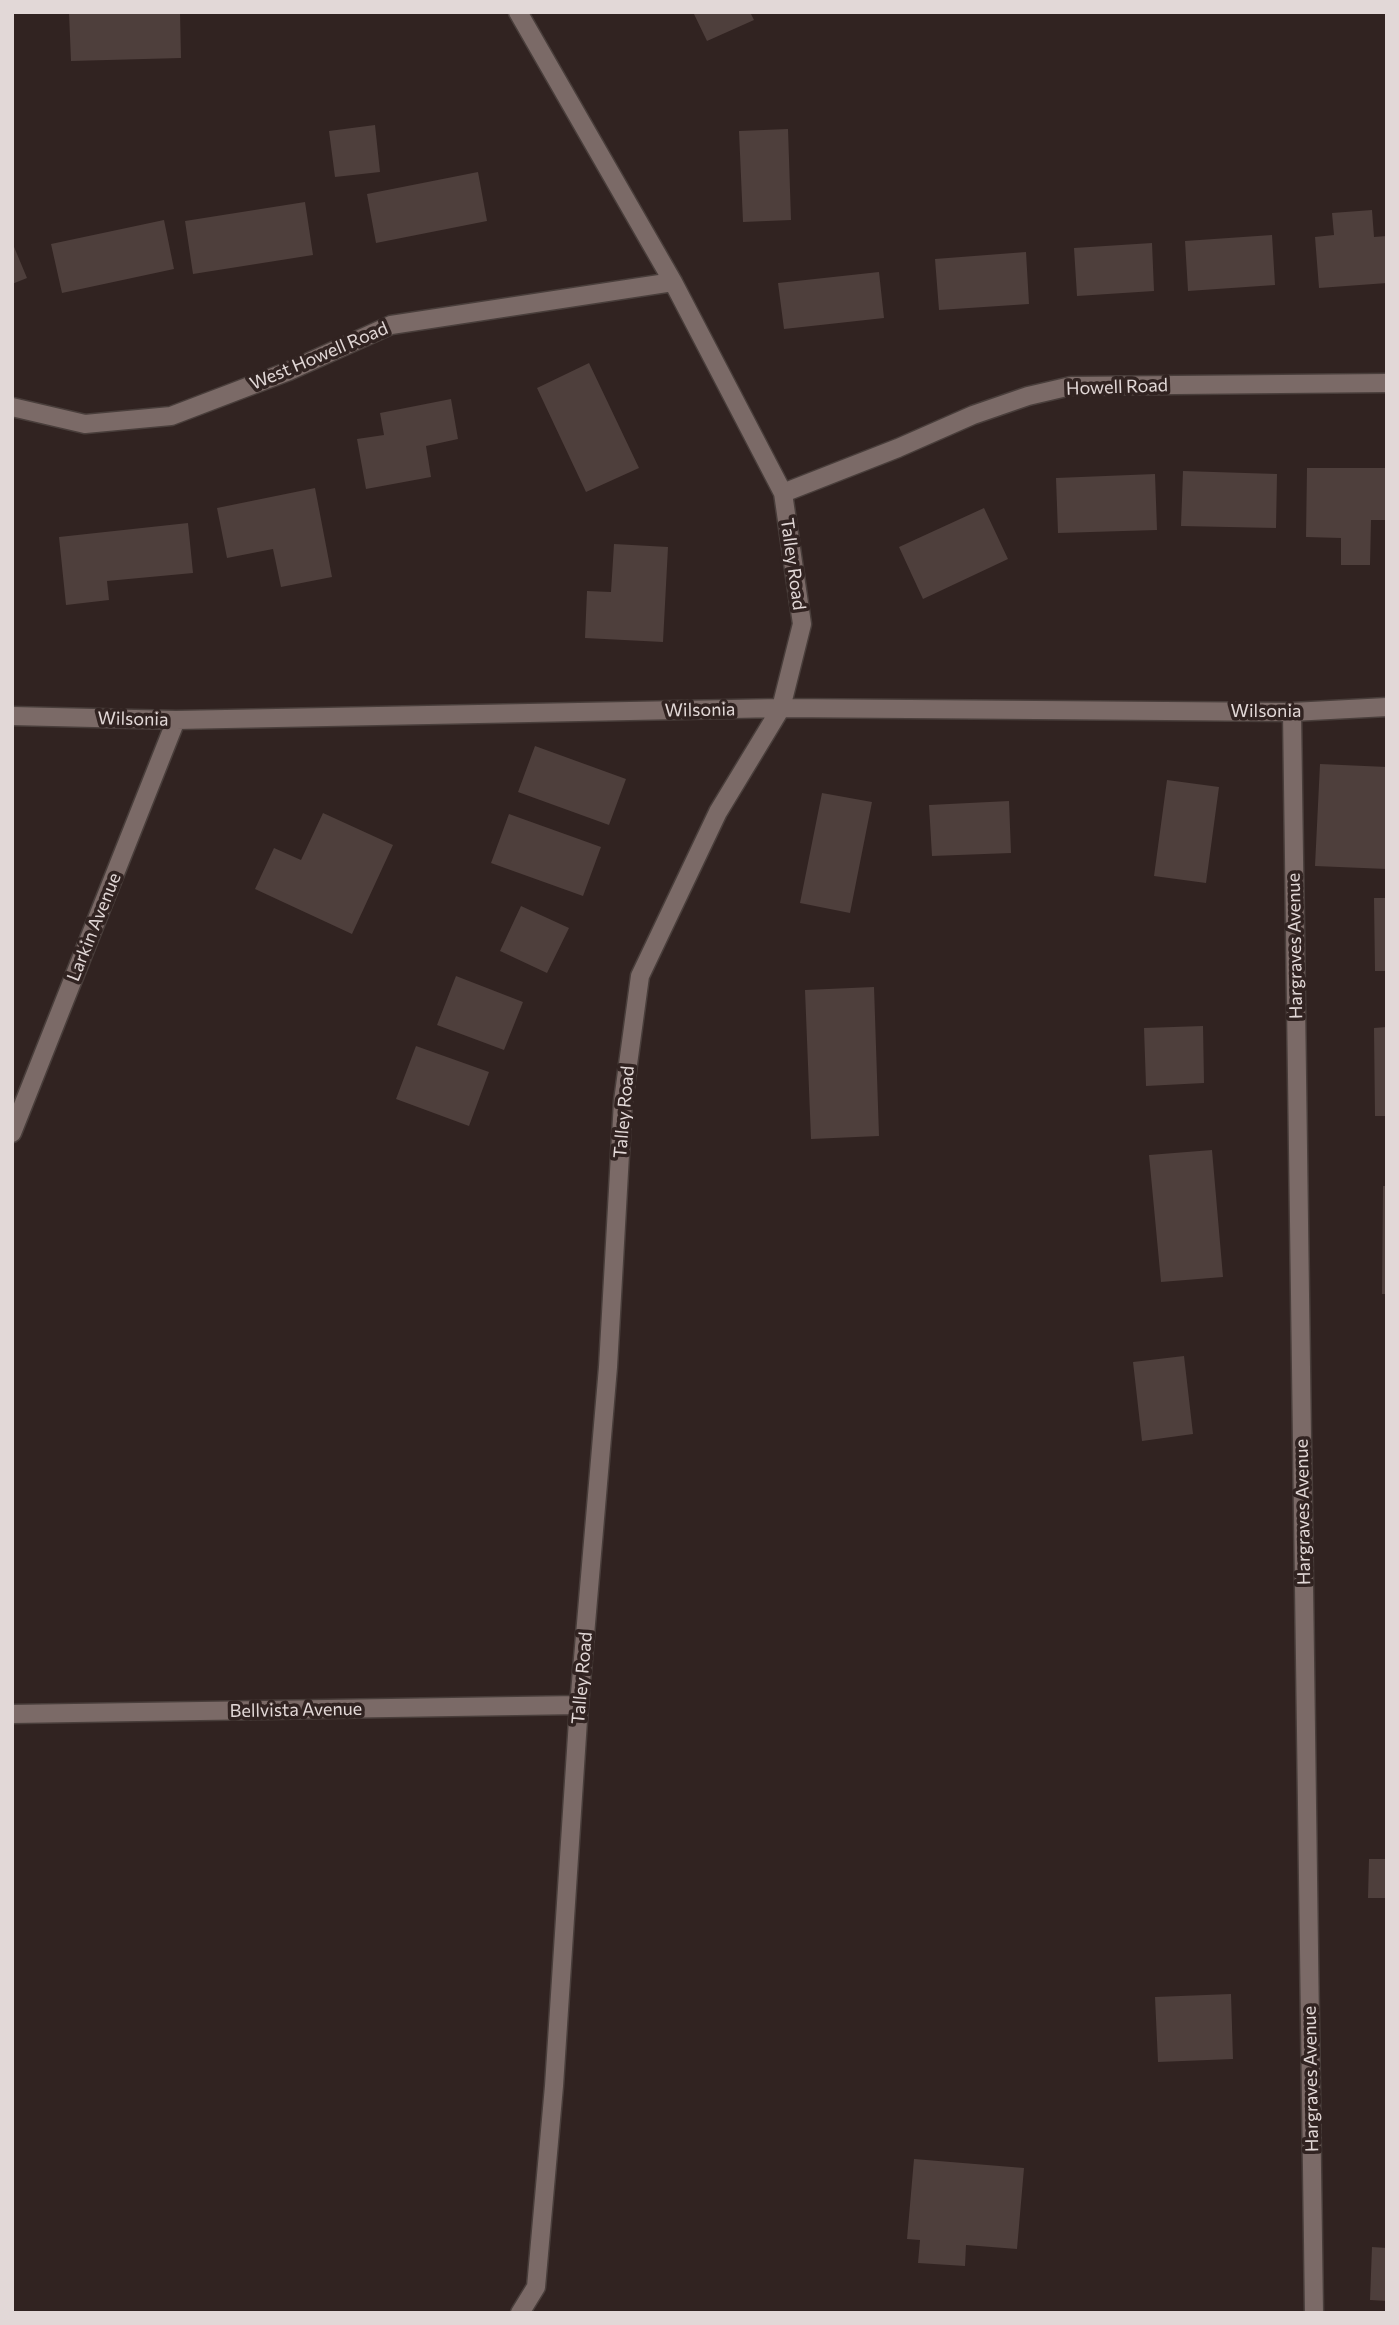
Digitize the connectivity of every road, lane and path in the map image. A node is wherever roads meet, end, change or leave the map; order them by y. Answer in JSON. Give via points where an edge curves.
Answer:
{"nodes":[{"id":1,"x":518,"y":12,"type":"edge"},
{"id":2,"x":673,"y":282,"type":"junction"},
{"id":3,"x":1387,"y":383,"type":"edge"},
{"id":4,"x":12,"y":407,"type":"edge"},
{"id":5,"x":783,"y":493,"type":"junction"},
{"id":6,"x":1387,"y":707,"type":"edge"},
{"id":7,"x":781,"y":708,"type":"junction"},
{"id":8,"x":1292,"y":712,"type":"junction"},
{"id":9,"x":12,"y":716,"type":"edge"},
{"id":10,"x":176,"y":720,"type":"junction"},
{"id":11,"x":12,"y":1133,"type":"edge"},
{"id":12,"x":579,"y":1705,"type":"junction"},
{"id":13,"x":12,"y":1714,"type":"edge"},
{"id":14,"x":520,"y":2313,"type":"edge"},
{"id":15,"x":1314,"y":2313,"type":"edge"}],
"edges":[{"from":1,"to":2,"type":"street","name":"Talley Road"},
{"from":2,"to":4,"type":"street","name":"West Howell Road","via":[[391,325],[289,371],[171,416],[85,424]]},
{"from":2,"to":5,"type":"street","name":"Talley Road"},
{"from":3,"to":5,"type":"street","name":"Howell Road","via":[[1071,386],[973,415]]},
{"from":5,"to":7,"type":"street","name":"Talley Road","via":[[802,624]]},
{"from":6,"to":8,"type":"street","name":"Wilsonia"},
{"from":7,"to":8,"type":"street","name":"Wilsonia"},
{"from":7,"to":10,"type":"street","name":"Wilsonia"},
{"from":7,"to":12,"type":"street","name":"Talley Road","via":[[718,812],[640,976],[623,1101],[608,1367]]},
{"from":8,"to":15,"type":"street","name":"Hargraves Avenue"},
{"from":9,"to":10,"type":"street","name":"Wilsonia"},
{"from":10,"to":11,"type":"street","name":"Larkin Avenue"},
{"from":12,"to":13,"type":"street","name":"Bellvista Avenue"},
{"from":12,"to":14,"type":"street","name":"Talley Road","via":[[536,2287]]}]}
